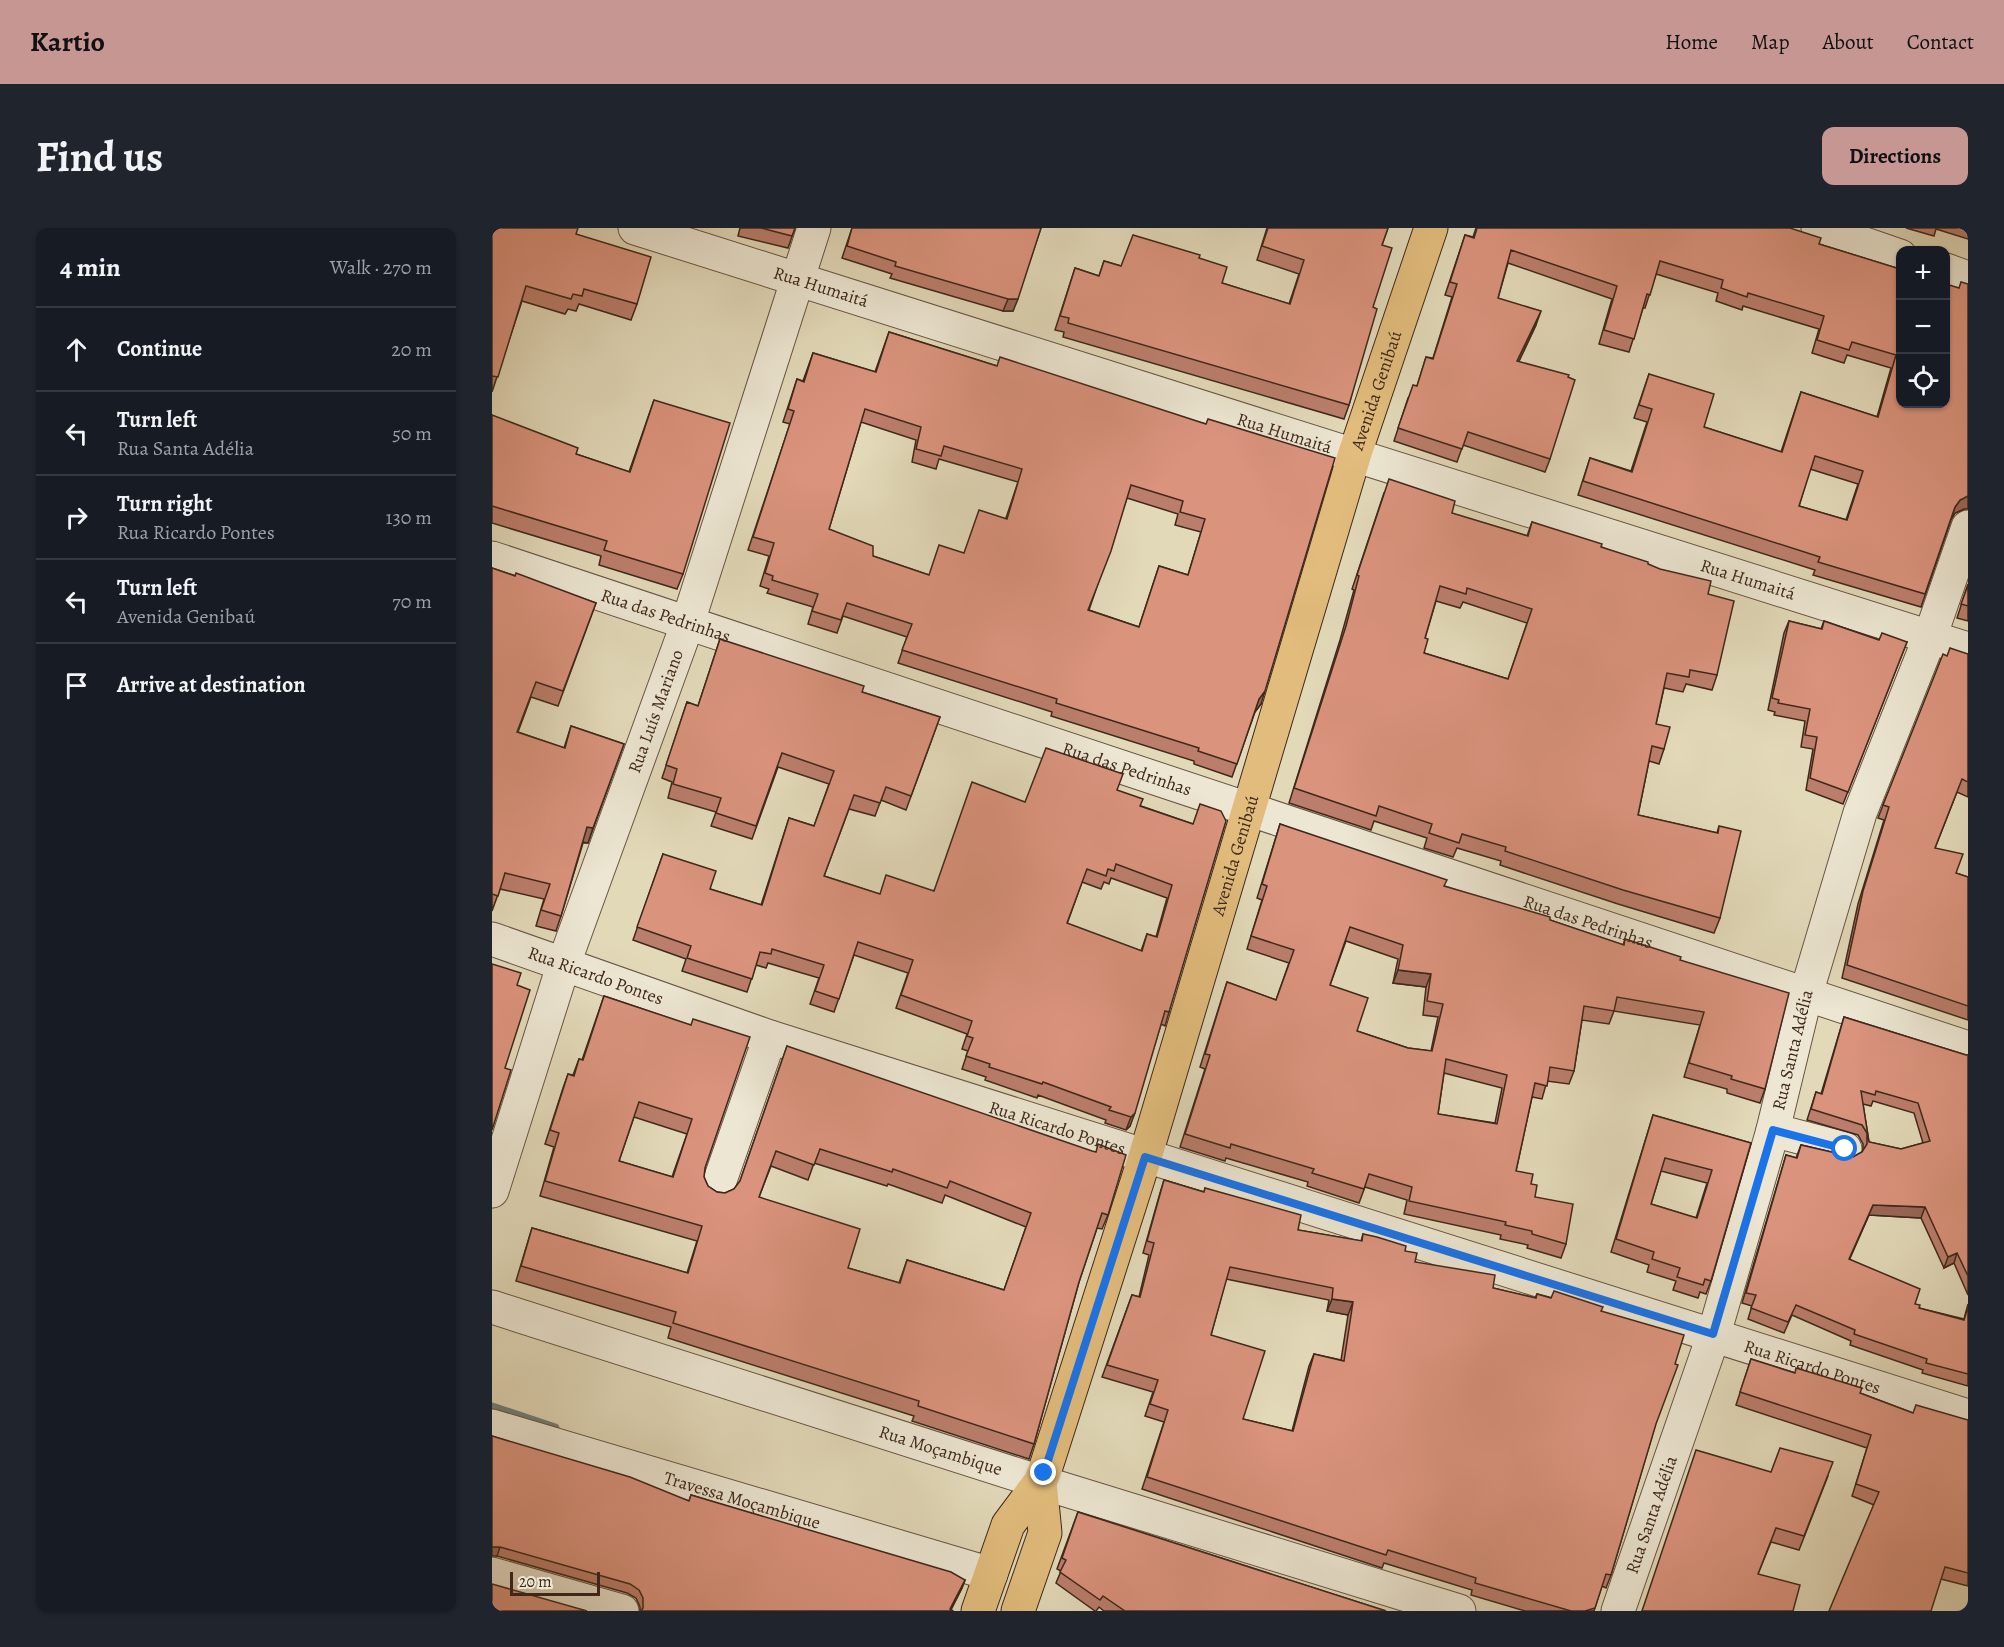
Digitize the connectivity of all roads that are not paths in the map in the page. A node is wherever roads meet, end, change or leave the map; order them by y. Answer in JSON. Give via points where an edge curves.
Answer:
{"nodes":[{"id":1,"x":635,"y":228,"type":"edge"},
{"id":2,"x":814,"y":228,"type":"edge"},
{"id":3,"x":1431,"y":228,"type":"edge"},
{"id":4,"x":1818,"y":228,"type":"edge"},
{"id":5,"x":1896,"y":254,"type":"edge"},
{"id":6,"x":1950,"y":271,"type":"edge"},
{"id":7,"x":1968,"y":278,"type":"edge"},
{"id":8,"x":797,"y":281,"type":"junction"},
{"id":9,"x":1355,"y":453,"type":"junction"},
{"id":10,"x":1968,"y":527,"type":"edge"},
{"id":11,"x":492,"y":558,"type":"edge"},
{"id":12,"x":687,"y":625,"type":"junction"},
{"id":13,"x":1930,"y":637,"type":"junction"},
{"id":14,"x":1968,"y":649,"type":"edge"},
{"id":15,"x":1247,"y":810,"type":"junction"},
{"id":16,"x":492,"y":939,"type":"edge"},
{"id":17,"x":564,"y":963,"type":"junction"},
{"id":18,"x":1806,"y":994,"type":"junction"},
{"id":19,"x":770,"y":1037,"type":"junction"},
{"id":20,"x":1968,"y":1048,"type":"edge"},
{"id":21,"x":1773,"y":1130,"type":"junction"},
{"id":22,"x":1845,"y":1149,"type":"dead end"},
{"id":23,"x":1145,"y":1157,"type":"junction"},
{"id":24,"x":717,"y":1189,"type":"edge"},
{"id":25,"x":492,"y":1191,"type":"edge"},
{"id":26,"x":492,"y":1307,"type":"edge"},
{"id":27,"x":1713,"y":1334,"type":"junction"},
{"id":28,"x":1968,"y":1416,"type":"edge"},
{"id":29,"x":492,"y":1426,"type":"edge"},
{"id":30,"x":1040,"y":1482,"type":"junction"},
{"id":31,"x":492,"y":1574,"type":"edge"},
{"id":32,"x":991,"y":1575,"type":"junction"},
{"id":33,"x":536,"y":1600,"type":"edge"},
{"id":34,"x":622,"y":1611,"type":"edge"},
{"id":35,"x":978,"y":1611,"type":"edge"},
{"id":36,"x":1018,"y":1611,"type":"edge"},
{"id":37,"x":1459,"y":1611,"type":"edge"},
{"id":38,"x":1618,"y":1611,"type":"edge"}],
"edges":[{"from":1,"to":8,"type":"street","name":"Rua Humaitá"},
{"from":2,"to":8,"type":"street","name":"Rua Luís Mariano"},
{"from":3,"to":9,"type":"main road","name":"Avenida Genibaú"},
{"from":4,"to":5,"type":"street"},
{"from":6,"to":7,"type":"street"},
{"from":8,"to":9,"type":"street","name":"Rua Humaitá"},
{"from":8,"to":12,"type":"street","name":"Rua Luís Mariano"},
{"from":9,"to":13,"type":"street","name":"Rua Humaitá"},
{"from":9,"to":15,"type":"main road","name":"Avenida Genibaú"},
{"from":10,"to":13,"type":"street","name":"Rua Santa Adélia"},
{"from":11,"to":12,"type":"street","name":"Rua das Pedrinhas"},
{"from":12,"to":15,"type":"street","name":"Rua das Pedrinhas"},
{"from":12,"to":17,"type":"street","name":"Rua Luís Mariano"},
{"from":13,"to":14,"type":"street","name":"Rua Humaitá"},
{"from":13,"to":18,"type":"street","name":"Rua Santa Adélia","via":[[1860,813]]},
{"from":15,"to":18,"type":"street","name":"Rua das Pedrinhas"},
{"from":15,"to":23,"type":"main road","name":"Avenida Genibaú"},
{"from":16,"to":17,"type":"street","name":"Rua Ricardo Pontes"},
{"from":17,"to":19,"type":"street","name":"Rua Ricardo Pontes"},
{"from":17,"to":25,"type":"street","name":"Rua Luís Mariano"},
{"from":18,"to":20,"type":"street","name":"Rua das Pedrinhas"},
{"from":18,"to":21,"type":"street","name":"Rua Santa Adélia"},
{"from":19,"to":23,"type":"street","name":"Rua Ricardo Pontes"},
{"from":19,"to":24,"type":"street"},
{"from":21,"to":22,"type":"street"},
{"from":21,"to":27,"type":"street","name":"Rua Santa Adélia"},
{"from":23,"to":27,"type":"street","name":"Rua Ricardo Pontes"},
{"from":23,"to":30,"type":"main road","name":"Avenida Genibaú"},
{"from":26,"to":30,"type":"street","name":"Rua Moçambique"},
{"from":27,"to":28,"type":"street","name":"Rua Ricardo Pontes"},
{"from":27,"to":38,"type":"street","name":"Rua Santa Adélia"},
{"from":29,"to":32,"type":"street","name":"Travessa Moçambique"},
{"from":30,"to":32,"type":"main road","name":"Avenida Genibaú","via":[[1008,1525]]},
{"from":30,"to":36,"type":"main road","name":"Avenida Genibaú","via":[[1045,1533]]},
{"from":30,"to":37,"type":"street","name":"Rua Moçambique"},
{"from":31,"to":33,"type":"street"},
{"from":32,"to":35,"type":"main road","name":"Avenida Genibaú"},
{"from":33,"to":34,"type":"street"}]}
